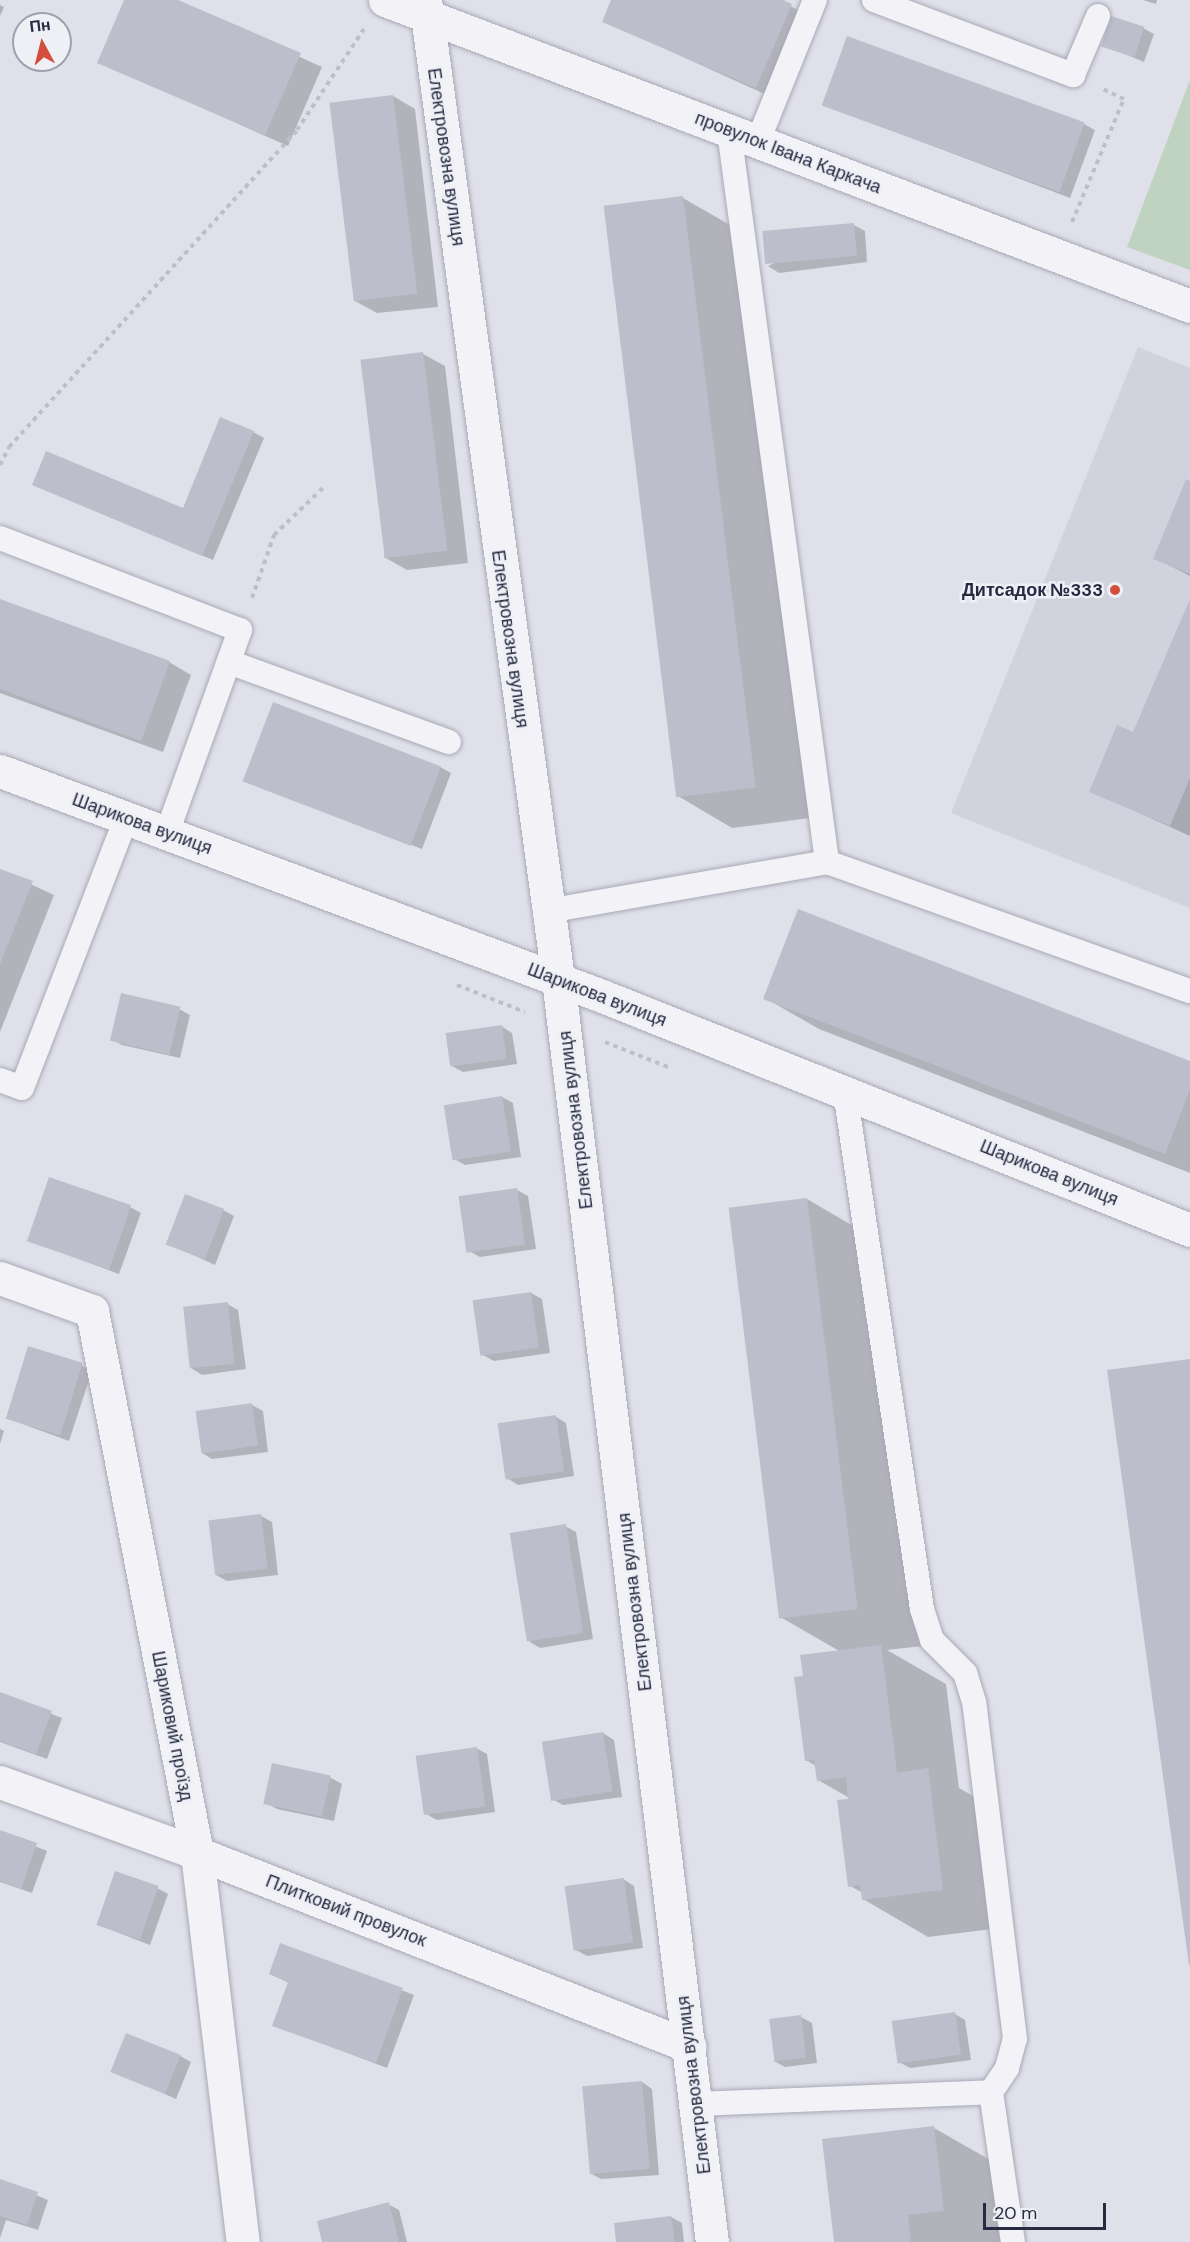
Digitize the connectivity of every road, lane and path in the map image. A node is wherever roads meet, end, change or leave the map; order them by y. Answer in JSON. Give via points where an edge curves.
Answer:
{"nodes":[{"id":1,"x":815,"y":0,"type":"edge"},
{"id":2,"x":874,"y":0,"type":"edge"},
{"id":3,"x":426,"y":8,"type":"edge"},
{"id":4,"x":378,"y":9,"type":"edge"},
{"id":5,"x":1098,"y":16,"type":"dead end"},
{"id":6,"x":1072,"y":75,"type":"junction"},
{"id":7,"x":744,"y":136,"type":"junction"},
{"id":8,"x":1057,"y":256,"type":"junction"},
{"id":9,"x":1190,"y":306,"type":"edge"},
{"id":10,"x":0,"y":465,"type":"edge"},
{"id":11,"x":325,"y":486,"type":"dead end"},
{"id":12,"x":0,"y":538,"type":"edge"},
{"id":13,"x":240,"y":630,"type":"junction"},
{"id":14,"x":229,"y":662,"type":"junction"},
{"id":15,"x":449,"y":742,"type":"dead end"},
{"id":16,"x":0,"y":771,"type":"edge"},
{"id":17,"x":126,"y":818,"type":"junction"},
{"id":18,"x":167,"y":833,"type":"junction"},
{"id":19,"x":827,"y":862,"type":"junction"},
{"id":20,"x":547,"y":911,"type":"junction"},
{"id":21,"x":558,"y":979,"type":"junction"},
{"id":22,"x":1190,"y":990,"type":"edge"},
{"id":23,"x":0,"y":1080,"type":"edge"},
{"id":24,"x":845,"y":1091,"type":"junction"},
{"id":25,"x":1190,"y":1230,"type":"edge"},
{"id":26,"x":0,"y":1278,"type":"edge"},
{"id":27,"x":0,"y":1782,"type":"edge"},
{"id":28,"x":197,"y":1853,"type":"junction"},
{"id":29,"x":689,"y":2046,"type":"junction"},
{"id":30,"x":991,"y":2092,"type":"junction"},
{"id":31,"x":696,"y":2104,"type":"junction"},
{"id":32,"x":243,"y":2242,"type":"edge"},
{"id":33,"x":712,"y":2242,"type":"edge"},
{"id":34,"x":1014,"y":2242,"type":"edge"}],
"edges":[{"from":1,"to":7,"type":"lane"},
{"from":2,"to":6,"type":"lane"},
{"from":3,"to":4,"type":"street","name":"провулок Івана Каркача"},
{"from":3,"to":7,"type":"street","name":"провулок Івана Каркача"},
{"from":3,"to":20,"type":"street","name":"Електровозна вулиця"},
{"from":4,"to":10,"type":"path","via":[[297,130],[9,447]]},
{"from":5,"to":6,"type":"lane"},
{"from":6,"to":8,"type":"path","via":[[1124,99]]},
{"from":7,"to":8,"type":"street","name":"провулок Івана Каркача"},
{"from":7,"to":19,"type":"lane"},
{"from":8,"to":9,"type":"street","name":"провулок Івана Каркача"},
{"from":11,"to":13,"type":"path","via":[[274,535]]},
{"from":12,"to":13,"type":"lane"},
{"from":13,"to":14,"type":"lane"},
{"from":14,"to":15,"type":"lane"},
{"from":14,"to":18,"type":"lane"},
{"from":16,"to":17,"type":"street","name":"Шарикова вулиця"},
{"from":17,"to":18,"type":"street","name":"Шарикова вулиця"},
{"from":17,"to":23,"type":"lane","via":[[22,1088]]},
{"from":18,"to":21,"type":"street","name":"Шарикова вулиця"},
{"from":19,"to":20,"type":"lane"},
{"from":19,"to":22,"type":"lane"},
{"from":20,"to":21,"type":"street","name":"Електровозна вулиця"},
{"from":21,"to":24,"type":"street","name":"Шарикова вулиця"},
{"from":21,"to":29,"type":"street","name":"Електровозна вулиця"},
{"from":24,"to":25,"type":"street","name":"Шарикова вулиця"},
{"from":24,"to":30,"type":"lane","via":[[922,1609],[932,1640],[965,1673],[974,1702],[1015,2039],[1007,2068]]},
{"from":26,"to":28,"type":"street","name":"Шариковий проїзд","via":[[92,1311]]},
{"from":27,"to":28,"type":"street","name":"Плитковий провулок"},
{"from":28,"to":29,"type":"street","name":"Плитковий провулок"},
{"from":28,"to":32,"type":"street","name":"Шариковий проїзд"},
{"from":29,"to":31,"type":"street","name":"Електровозна вулиця"},
{"from":30,"to":31,"type":"lane"},
{"from":30,"to":34,"type":"lane"},
{"from":31,"to":33,"type":"street","name":"Електровозна вулиця"}]}
